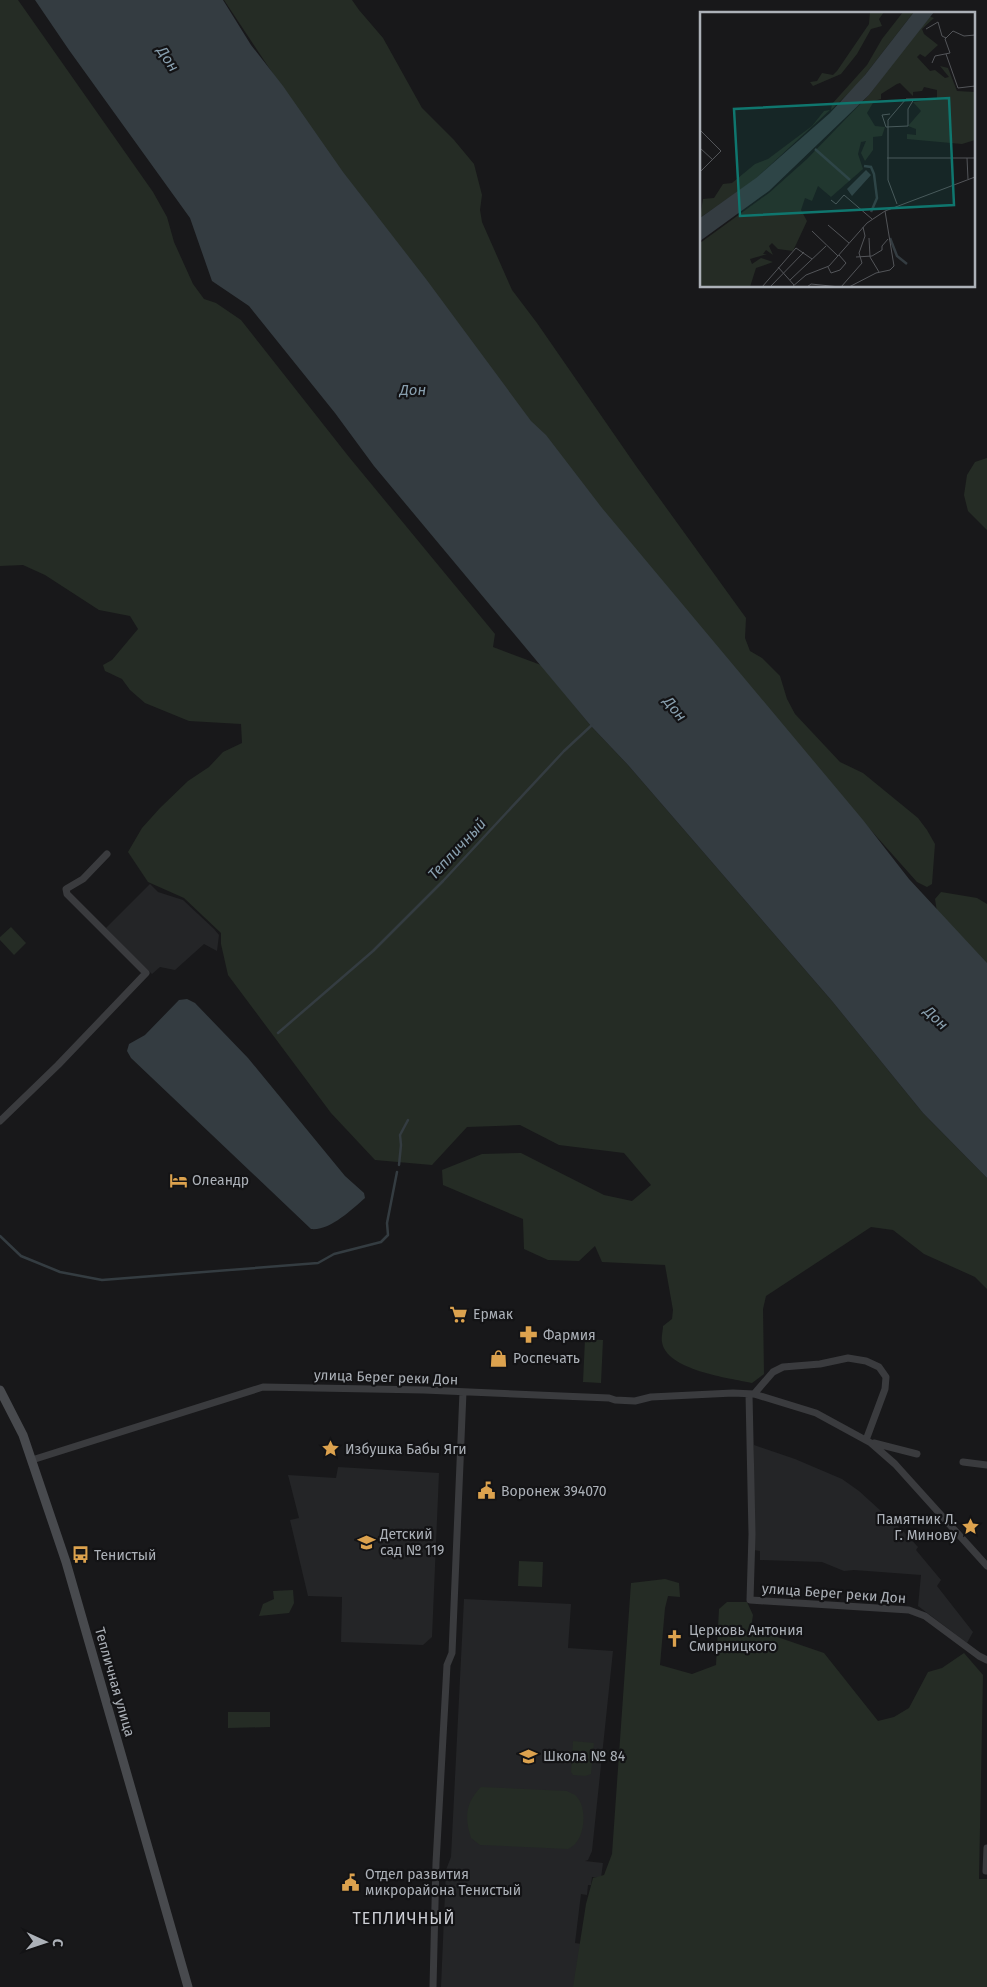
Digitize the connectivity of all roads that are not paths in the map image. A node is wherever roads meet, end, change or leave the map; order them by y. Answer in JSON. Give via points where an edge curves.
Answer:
{"nodes":[{"id":1,"x":107,"y":854,"type":"dead end"},
{"id":2,"x":0,"y":1121,"type":"edge"},
{"id":3,"x":0,"y":1390,"type":"edge"},
{"id":4,"x":463,"y":1392,"type":"junction"},
{"id":5,"x":752,"y":1394,"type":"junction"},
{"id":6,"x":869,"y":1441,"type":"junction"},
{"id":7,"x":916,"y":1454,"type":"dead end"},
{"id":8,"x":32,"y":1460,"type":"junction"},
{"id":9,"x":963,"y":1462,"type":"dead end"},
{"id":10,"x":987,"y":1465,"type":"edge"},
{"id":11,"x":986,"y":1565,"type":"edge"},
{"id":12,"x":987,"y":1660,"type":"edge"},
{"id":13,"x":987,"y":1848,"type":"edge"},
{"id":14,"x":986,"y":1871,"type":"edge"},
{"id":15,"x":188,"y":1987,"type":"edge"},
{"id":16,"x":433,"y":1987,"type":"edge"}],
"edges":[{"from":1,"to":2,"type":"street","via":[[83,879],[70,885],[66,889],[67,894],[146,973]]},
{"from":3,"to":8,"type":"street","name":"Тепличная улица"},
{"from":4,"to":5,"type":"street","name":"улица Берег реки Дон","via":[[635,1401],[651,1396]]},
{"from":4,"to":8,"type":"street","name":"улица Берег реки Дон","via":[[263,1387]]},
{"from":4,"to":16,"type":"street","via":[[452,1653],[447,1665],[436,1863]]},
{"from":5,"to":6,"type":"street","name":"улица Берег реки Дон","via":[[816,1413]]},
{"from":5,"to":6,"type":"street","via":[[773,1372],[783,1367],[848,1358],[866,1361],[879,1367],[886,1377]]},
{"from":5,"to":12,"type":"street","name":"улица Берег реки Дон","via":[[750,1600],[909,1610],[925,1616]]},
{"from":6,"to":7,"type":"street"},
{"from":6,"to":11,"type":"street","name":"улица Берег реки Дон","via":[[895,1464]]},
{"from":8,"to":15,"type":"street","name":"Тепличная улица","via":[[66,1562]]},
{"from":9,"to":10,"type":"street"},
{"from":13,"to":14,"type":"street"}]}
